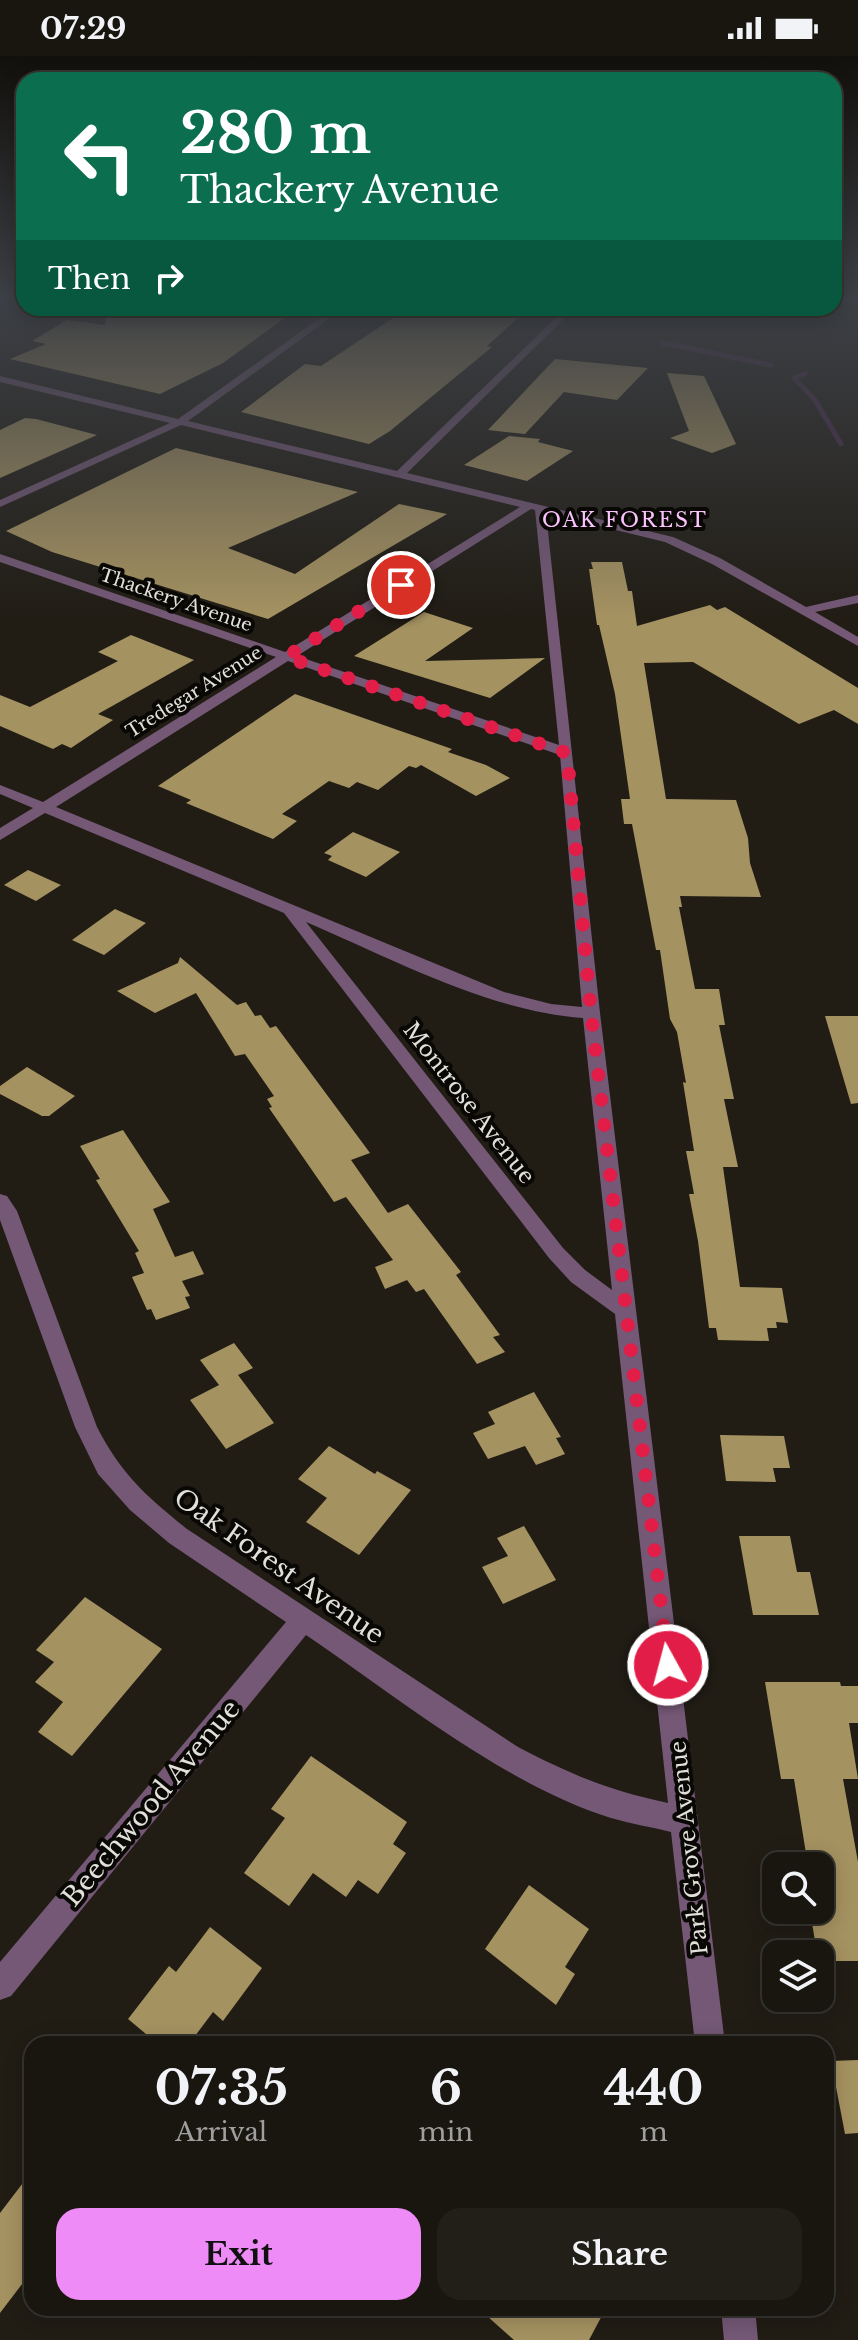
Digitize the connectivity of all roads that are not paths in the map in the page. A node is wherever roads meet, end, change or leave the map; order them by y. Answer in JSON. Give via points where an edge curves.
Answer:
{"nodes":[{"id":1,"x":107,"y":405,"type":"edge"},
{"id":2,"x":204,"y":405,"type":"edge"},
{"id":3,"x":472,"y":405,"type":"edge"},
{"id":4,"x":180,"y":422,"type":"junction"},
{"id":5,"x":400,"y":474,"type":"junction"},
{"id":6,"x":0,"y":504,"type":"edge"},
{"id":7,"x":535,"y":506,"type":"junction"},
{"id":8,"x":0,"y":558,"type":"edge"},
{"id":9,"x":858,"y":599,"type":"edge"},
{"id":10,"x":804,"y":611,"type":"junction"},
{"id":11,"x":858,"y":642,"type":"edge"},
{"id":12,"x":286,"y":657,"type":"junction"},
{"id":13,"x":567,"y":753,"type":"junction"},
{"id":14,"x":0,"y":789,"type":"edge"},
{"id":15,"x":43,"y":807,"type":"junction"},
{"id":16,"x":0,"y":835,"type":"edge"},
{"id":17,"x":289,"y":910,"type":"junction"},
{"id":18,"x":591,"y":1013,"type":"junction"},
{"id":19,"x":0,"y":1201,"type":"edge"},
{"id":20,"x":625,"y":1310,"type":"junction"},
{"id":21,"x":302,"y":1621,"type":"junction"},
{"id":22,"x":686,"y":1821,"type":"junction"},
{"id":23,"x":0,"y":1985,"type":"edge"},
{"id":24,"x":709,"y":2036,"type":"edge"},
{"id":25,"x":739,"y":2316,"type":"edge"},
{"id":26,"x":741,"y":2340,"type":"edge"}],
"edges":[{"from":1,"to":4,"type":"street"},
{"from":2,"to":4,"type":"street"},
{"from":3,"to":5,"type":"street"},
{"from":4,"to":5,"type":"street"},
{"from":4,"to":6,"type":"street"},
{"from":5,"to":7,"type":"street"},
{"from":7,"to":10,"type":"street","via":[[669,539]]},
{"from":7,"to":12,"type":"street","name":"Tredegar Avenue"},
{"from":7,"to":13,"type":"street","name":"Park Grove Avenue"},
{"from":8,"to":12,"type":"street","name":"Thackery Avenue"},
{"from":9,"to":10,"type":"street"},
{"from":10,"to":11,"type":"street"},
{"from":12,"to":13,"type":"street","name":"Thackery Avenue"},
{"from":12,"to":15,"type":"street","name":"Tredegar Avenue"},
{"from":13,"to":18,"type":"street","name":"Park Grove Avenue"},
{"from":14,"to":15,"type":"street","name":"Montrose Avenue"},
{"from":15,"to":16,"type":"street","name":"Tredegar Avenue"},
{"from":15,"to":17,"type":"street","name":"Montrose Avenue"},
{"from":17,"to":18,"type":"street","name":"Montrose Avenue","via":[[498,996],[551,1010]]},
{"from":17,"to":20,"type":"street","name":"Montrose Avenue","via":[[556,1253]]},
{"from":18,"to":20,"type":"street","name":"Park Grove Avenue"},
{"from":19,"to":21,"type":"street","name":"Oak Forest Avenue","via":[[106,1467],[178,1536]]},
{"from":20,"to":22,"type":"street","name":"Park Grove Avenue"},
{"from":21,"to":22,"type":"street","name":"Oak Forest Avenue","via":[[549,1778],[611,1804]]},
{"from":21,"to":23,"type":"street","name":"Beechwood Avenue"},
{"from":22,"to":24,"type":"street","name":"Park Grove Avenue"},
{"from":25,"to":26,"type":"street"}]}
